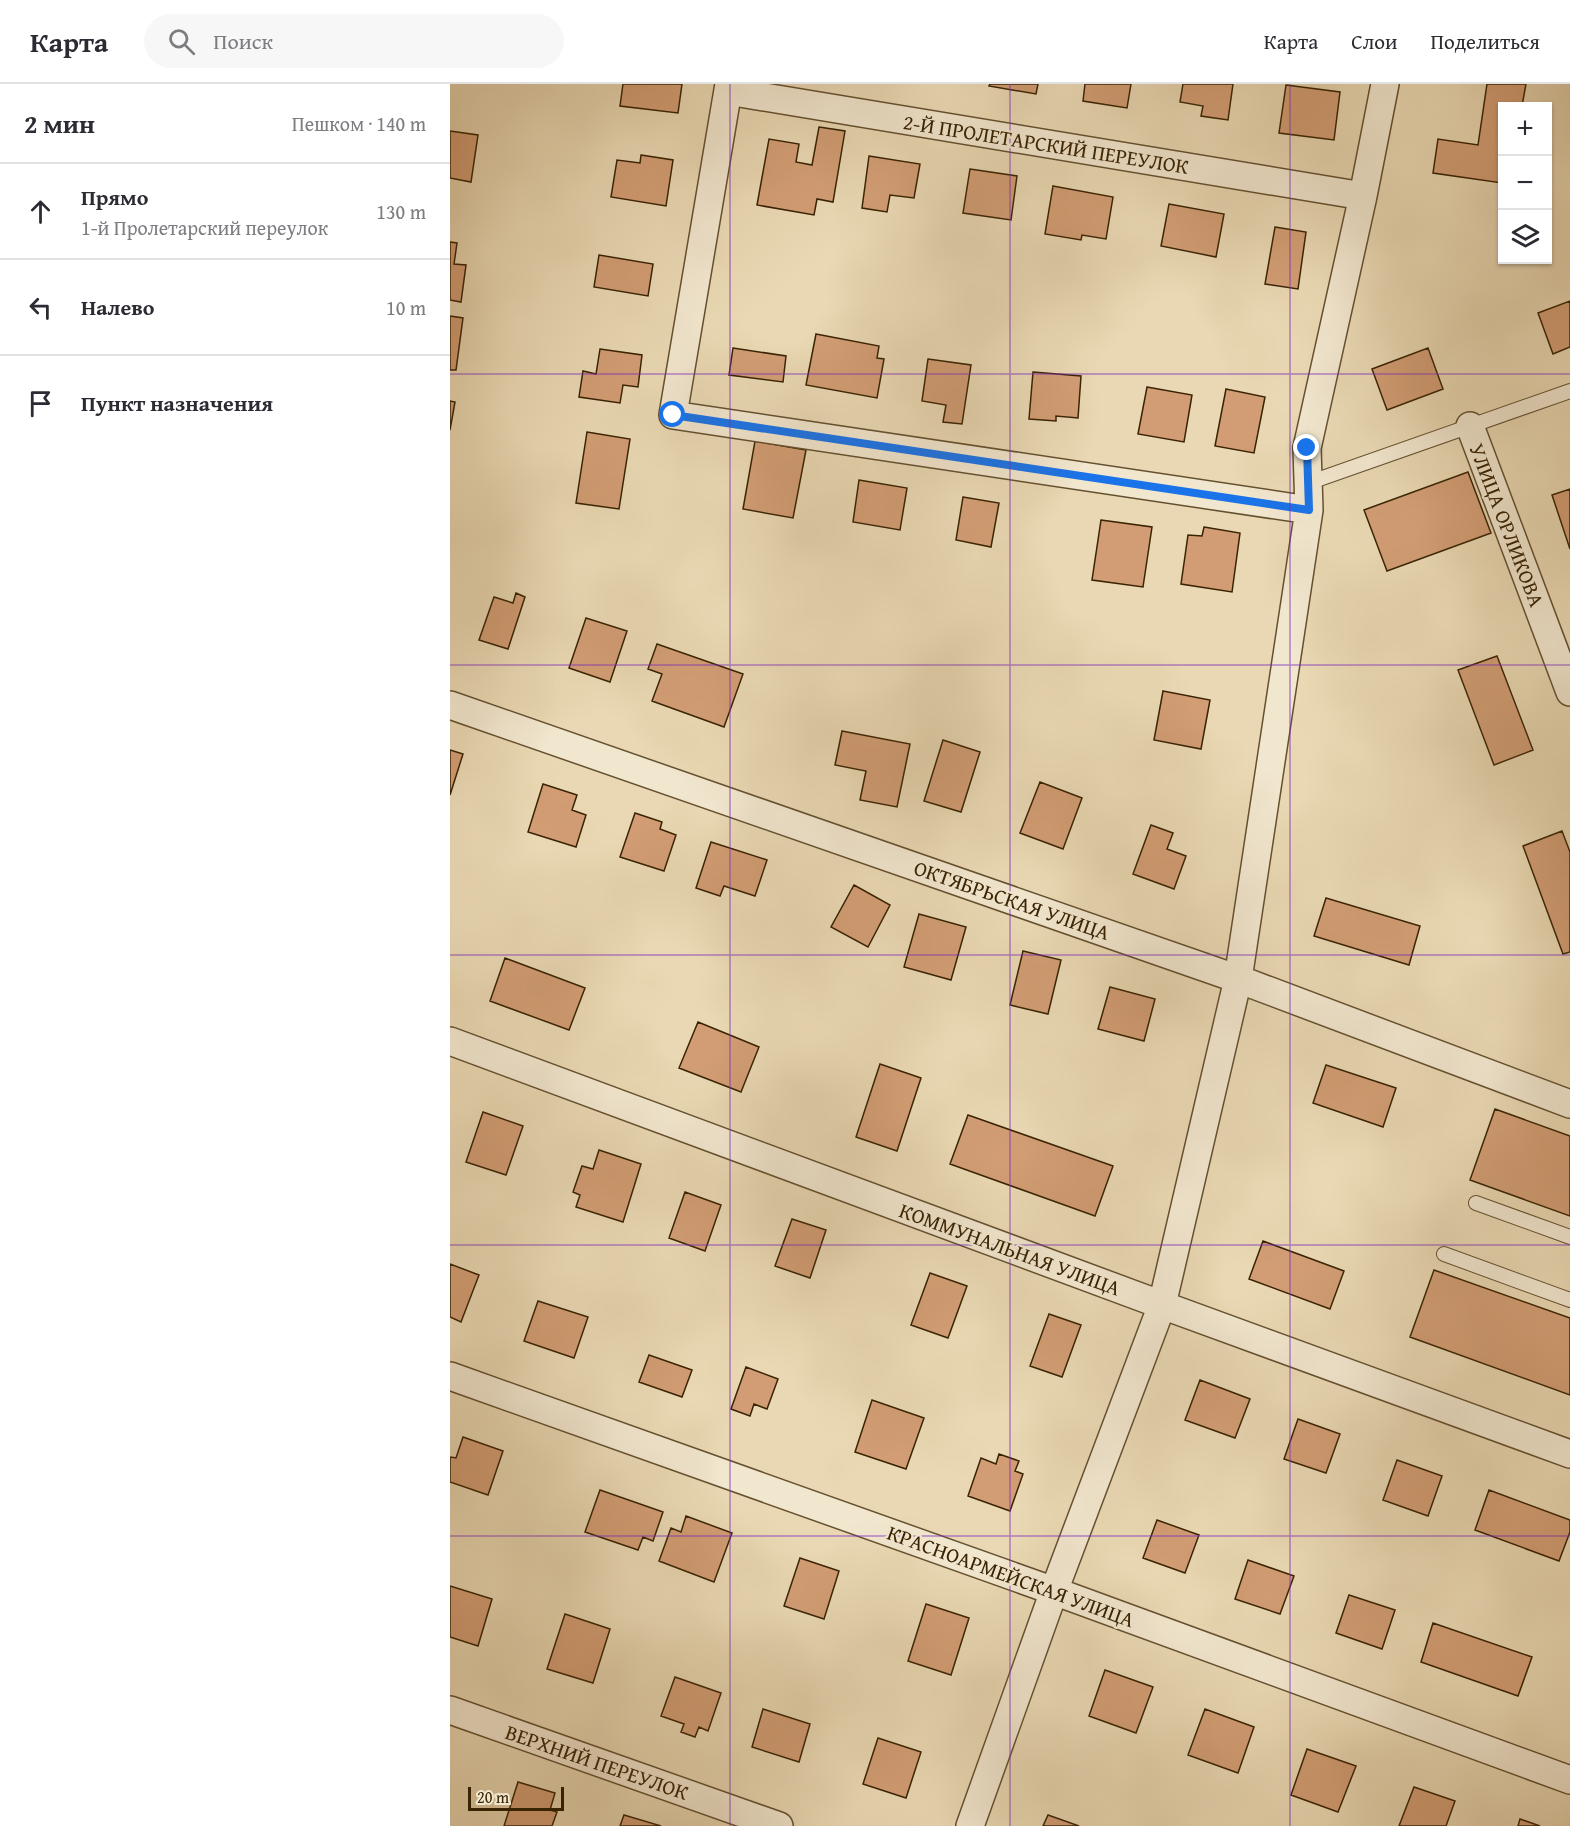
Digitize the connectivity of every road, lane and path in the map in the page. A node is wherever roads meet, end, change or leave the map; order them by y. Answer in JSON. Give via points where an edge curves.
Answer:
{"nodes":[{"id":1,"x":1385,"y":84,"type":"edge"},
{"id":2,"x":729,"y":88,"type":"edge"},
{"id":3,"x":1363,"y":196,"type":"junction"},
{"id":4,"x":1570,"y":391,"type":"edge"},
{"id":5,"x":1470,"y":426,"type":"junction"},
{"id":6,"x":1308,"y":483,"type":"junction"},
{"id":7,"x":1309,"y":510,"type":"junction"},
{"id":8,"x":1570,"y":692,"type":"edge"},
{"id":9,"x":450,"y":705,"type":"edge"},
{"id":10,"x":1238,"y":979,"type":"junction"},
{"id":11,"x":450,"y":1041,"type":"edge"},
{"id":12,"x":1570,"y":1104,"type":"edge"},
{"id":13,"x":1476,"y":1203,"type":"dead end"},
{"id":14,"x":1570,"y":1237,"type":"edge"},
{"id":15,"x":1444,"y":1254,"type":"dead end"},
{"id":16,"x":1570,"y":1300,"type":"edge"},
{"id":17,"x":1162,"y":1305,"type":"junction"},
{"id":18,"x":450,"y":1376,"type":"edge"},
{"id":19,"x":1570,"y":1454,"type":"edge"},
{"id":20,"x":1054,"y":1591,"type":"junction"},
{"id":21,"x":450,"y":1710,"type":"edge"},
{"id":22,"x":1570,"y":1780,"type":"edge"},
{"id":23,"x":779,"y":1826,"type":"edge"},
{"id":24,"x":970,"y":1826,"type":"edge"}],
"edges":[{"from":1,"to":3,"type":"street"},
{"from":2,"to":3,"type":"street","name":"2-Й ПРОЛЕТАРСКИЙ ПЕРЕУЛОК"},
{"from":2,"to":7,"type":"street","via":[[673,415]]},
{"from":3,"to":6,"type":"street","via":[[1307,448]]},
{"from":4,"to":5,"type":"lane"},
{"from":5,"to":6,"type":"lane"},
{"from":5,"to":8,"type":"street","name":"УЛИЦА ОРЛИКОВА"},
{"from":6,"to":7,"type":"street"},
{"from":7,"to":10,"type":"street"},
{"from":9,"to":10,"type":"street","name":"ОКТЯБРЬСКАЯ УЛИЦА"},
{"from":10,"to":12,"type":"street","name":"ОКТЯБРЬСКАЯ УЛИЦА"},
{"from":10,"to":17,"type":"street"},
{"from":11,"to":17,"type":"street","name":"КОММУНАЛЬНАЯ УЛИЦА"},
{"from":13,"to":14,"type":"lane"},
{"from":15,"to":16,"type":"lane"},
{"from":17,"to":19,"type":"street","name":"КОММУНАЛЬНАЯ УЛИЦА"},
{"from":17,"to":20,"type":"street"},
{"from":18,"to":20,"type":"street","name":"КРАСНОАРМЕЙСКАЯ УЛИЦА"},
{"from":20,"to":22,"type":"street","name":"КРАСНОАРМЕЙСКАЯ УЛИЦА"},
{"from":20,"to":24,"type":"street"},
{"from":21,"to":23,"type":"street","name":"ВЕРХНИЙ ПЕРЕУЛОК"}]}
